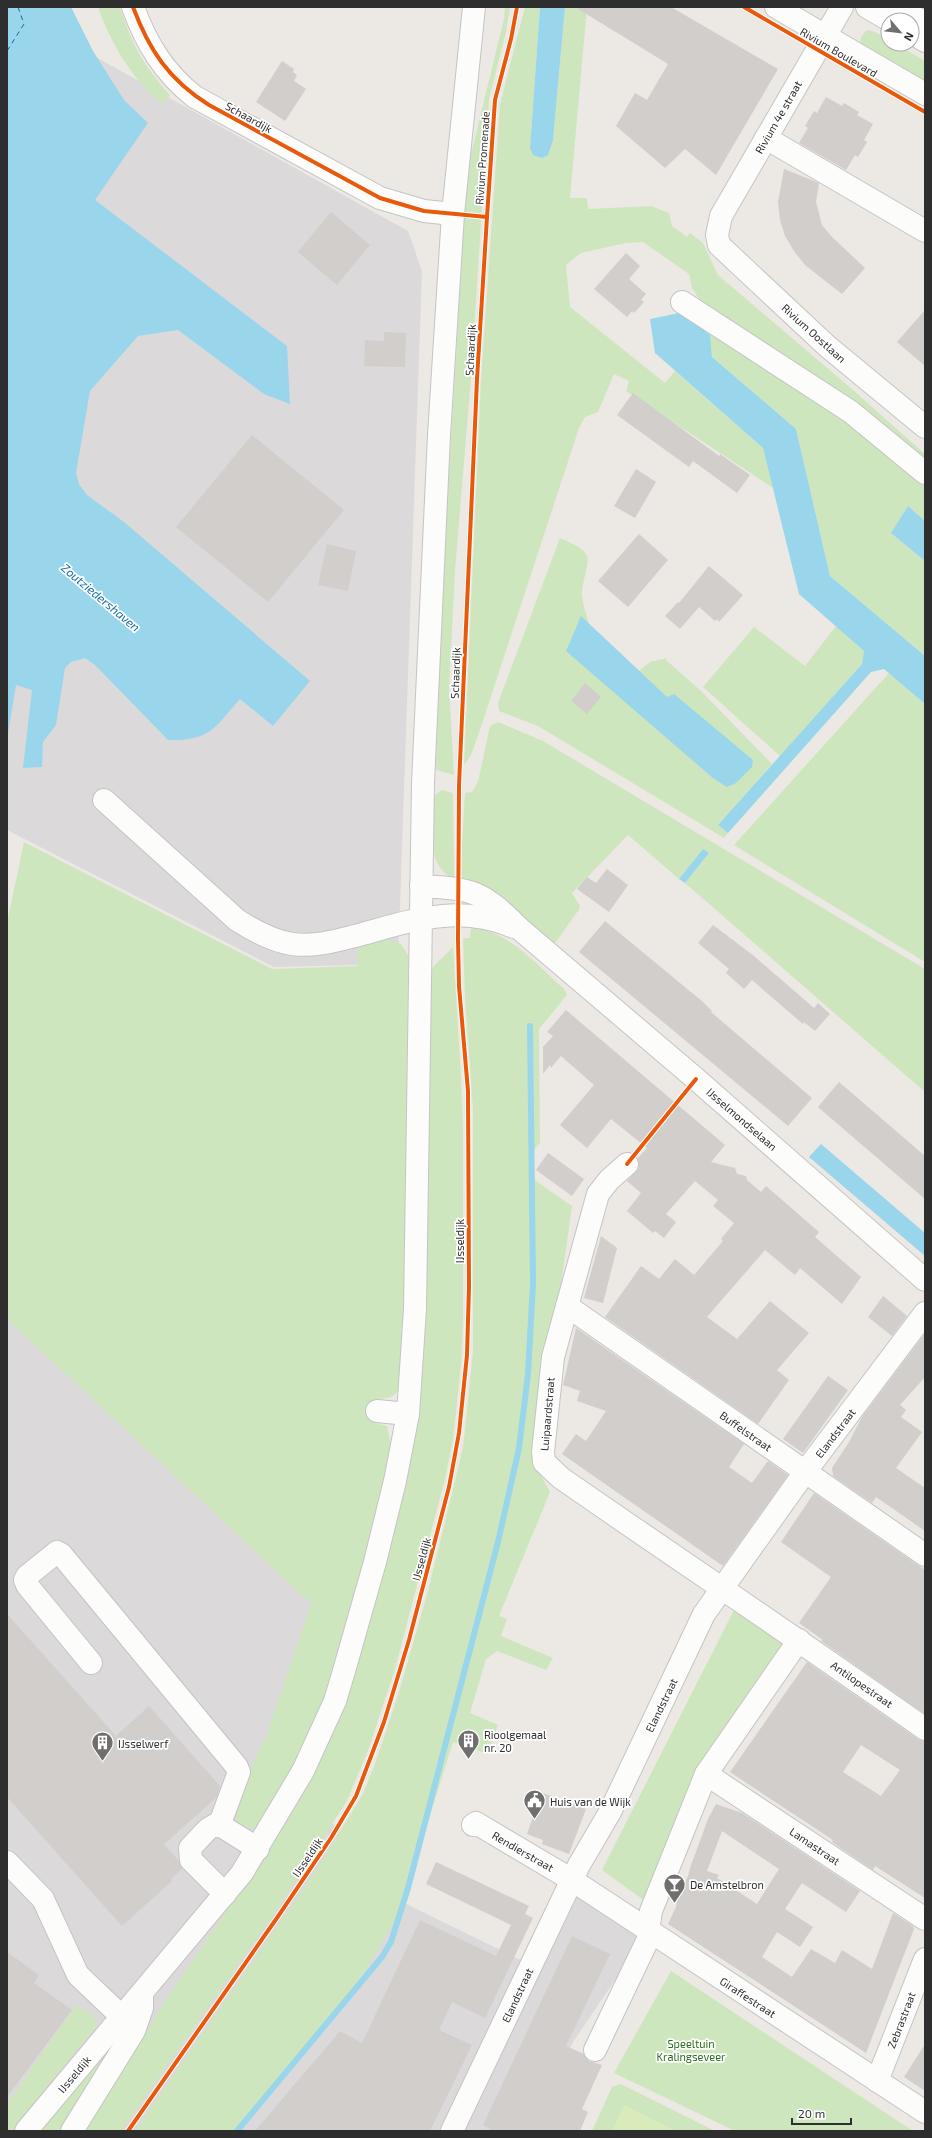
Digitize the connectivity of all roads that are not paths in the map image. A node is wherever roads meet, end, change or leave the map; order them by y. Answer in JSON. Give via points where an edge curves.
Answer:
{"nodes":[{"id":1,"x":133,"y":7,"type":"edge"},
{"id":2,"x":474,"y":7,"type":"edge"},
{"id":3,"x":776,"y":7,"type":"edge"},
{"id":4,"x":842,"y":7,"type":"edge"},
{"id":5,"x":867,"y":7,"type":"edge"},
{"id":6,"x":897,"y":7,"type":"edge"},
{"id":7,"x":880,"y":15,"type":"edge"},
{"id":8,"x":925,"y":23,"type":"edge"},
{"id":9,"x":826,"y":36,"type":"junction"},
{"id":10,"x":925,"y":94,"type":"edge"},
{"id":11,"x":766,"y":138,"type":"junction"},
{"id":12,"x":453,"y":214,"type":"junction"},
{"id":13,"x":718,"y":229,"type":"joint"},
{"id":14,"x":925,"y":231,"type":"edge"},
{"id":15,"x":682,"y":302,"type":"dead end"},
{"id":16,"x":925,"y":427,"type":"edge"},
{"id":17,"x":925,"y":473,"type":"edge"},
{"id":18,"x":104,"y":800,"type":"dead end"},
{"id":19,"x":421,"y":886,"type":"junction"},
{"id":20,"x":421,"y":918,"type":"junction"},
{"id":21,"x":521,"y":930,"type":"junction"},
{"id":22,"x":627,"y":1164,"type":"dead end"},
{"id":23,"x":925,"y":1280,"type":"edge"},
{"id":24,"x":567,"y":1306,"type":"junction"},
{"id":25,"x":925,"y":1313,"type":"edge"},
{"id":26,"x":377,"y":1411,"type":"dead end"},
{"id":27,"x":408,"y":1414,"type":"junction"},
{"id":28,"x":805,"y":1472,"type":"junction"},
{"id":29,"x":925,"y":1555,"type":"edge"},
{"id":30,"x":723,"y":1590,"type":"junction"},
{"id":31,"x":799,"y":1640,"type":"junction"},
{"id":32,"x":91,"y":1663,"type":"dead end"},
{"id":33,"x":925,"y":1729,"type":"edge"},
{"id":34,"x":706,"y":1774,"type":"junction"},
{"id":35,"x":473,"y":1825,"type":"dead end"},
{"id":36,"x":219,"y":1826,"type":"junction"},
{"id":37,"x":258,"y":1849,"type":"junction"},
{"id":38,"x":7,"y":1862,"type":"edge"},
{"id":39,"x":572,"y":1880,"type":"junction"},
{"id":40,"x":225,"y":1894,"type":"junction"},
{"id":41,"x":925,"y":1919,"type":"edge"},
{"id":42,"x":649,"y":1932,"type":"junction"},
{"id":43,"x":925,"y":1959,"type":"edge"},
{"id":44,"x":142,"y":1993,"type":"junction"},
{"id":45,"x":121,"y":2016,"type":"junction"},
{"id":46,"x":596,"y":2050,"type":"dead end"},
{"id":47,"x":877,"y":2081,"type":"junction"},
{"id":48,"x":925,"y":2112,"type":"edge"},
{"id":49,"x":26,"y":2131,"type":"edge"},
{"id":50,"x":72,"y":2131,"type":"edge"},
{"id":51,"x":452,"y":2131,"type":"edge"}],
"edges":[{"from":1,"to":12,"type":"street","name":"Schaardijk","via":[[154,53],[173,77],[195,96],[380,198],[424,211]]},
{"from":2,"to":12,"type":"street","name":"Rivium Promenade"},
{"from":3,"to":9,"type":"street","name":"Rivium Boulevard"},
{"from":4,"to":9,"type":"street","name":"Rivium 4e straat"},
{"from":5,"to":7,"type":"street"},
{"from":6,"to":8,"type":"street"},
{"from":9,"to":10,"type":"street","name":"Rivium Boulevard"},
{"from":9,"to":11,"type":"street","name":"Rivium 4e straat"},
{"from":11,"to":13,"type":"street","name":"Rivium 4e straat","via":[[721,216]]},
{"from":11,"to":14,"type":"street"},
{"from":12,"to":19,"type":"street","via":[[439,443]]},
{"from":13,"to":16,"type":"street","name":"Rivium Oostlaan","via":[[719,245],[827,346]]},
{"from":15,"to":17,"type":"street","via":[[851,412]]},
{"from":18,"to":20,"type":"street","name":"IJsselmondselaan","via":[[237,920],[267,937],[292,944],[318,943]]},
{"from":19,"to":20,"type":"street"},
{"from":19,"to":21,"type":"street","name":"IJsselmondselaan","via":[[458,888],[476,893],[497,906]]},
{"from":20,"to":21,"type":"street","name":"IJsselmondselaan","via":[[458,914],[477,915]]},
{"from":20,"to":27,"type":"street","name":"IJsseldijk","via":[[415,1309]]},
{"from":21,"to":23,"type":"street","name":"IJsselmondselaan"},
{"from":22,"to":24,"type":"street","name":"Luipaardstraat","via":[[598,1194]]},
{"from":24,"to":28,"type":"street","name":"Buffelstraat"},
{"from":24,"to":30,"type":"street","name":"Luipaardstraat","via":[[553,1357],[544,1462],[561,1478]]},
{"from":25,"to":28,"type":"street","name":"Elandstraat"},
{"from":26,"to":27,"type":"street"},
{"from":27,"to":37,"type":"street","name":"IJsseldijk","via":[[375,1562],[335,1701],[296,1786]]},
{"from":28,"to":29,"type":"street","name":"Buffelstraat"},
{"from":28,"to":30,"type":"street","name":"Elandstraat"},
{"from":30,"to":31,"type":"street","name":"Antilopestraat"},
{"from":30,"to":39,"type":"street","name":"Elandstraat","via":[[704,1614],[610,1812]]},
{"from":31,"to":33,"type":"street","name":"Antilopestraat"},
{"from":31,"to":34,"type":"street"},
{"from":32,"to":36,"type":"street","via":[[25,1580],[57,1552],[237,1767],[239,1772]]},
{"from":34,"to":41,"type":"street","name":"Lamastraat"},
{"from":34,"to":42,"type":"street","via":[[651,1911]]},
{"from":35,"to":39,"type":"street","name":"Rendierstraat","via":[[476,1823]]},
{"from":36,"to":37,"type":"street"},
{"from":36,"to":40,"type":"street","via":[[208,1829],[190,1848],[189,1855],[196,1866]]},
{"from":37,"to":40,"type":"street","name":"IJsseldijk"},
{"from":38,"to":45,"type":"street","via":[[43,1899],[78,1975]]},
{"from":39,"to":42,"type":"street","name":"Giraffestraat"},
{"from":39,"to":51,"type":"street","name":"Elandstraat"},
{"from":40,"to":44,"type":"street","name":"IJsseldijk"},
{"from":42,"to":46,"type":"street"},
{"from":42,"to":47,"type":"street","name":"Giraffestraat"},
{"from":43,"to":47,"type":"street","name":"Zebrastraat"},
{"from":44,"to":45,"type":"street","name":"IJsseldijk"},
{"from":44,"to":50,"type":"street","via":[[142,2008],[134,2031]]},
{"from":45,"to":49,"type":"street","name":"IJsseldijk"},
{"from":47,"to":48,"type":"street","name":"Giraffestraat"}]}
